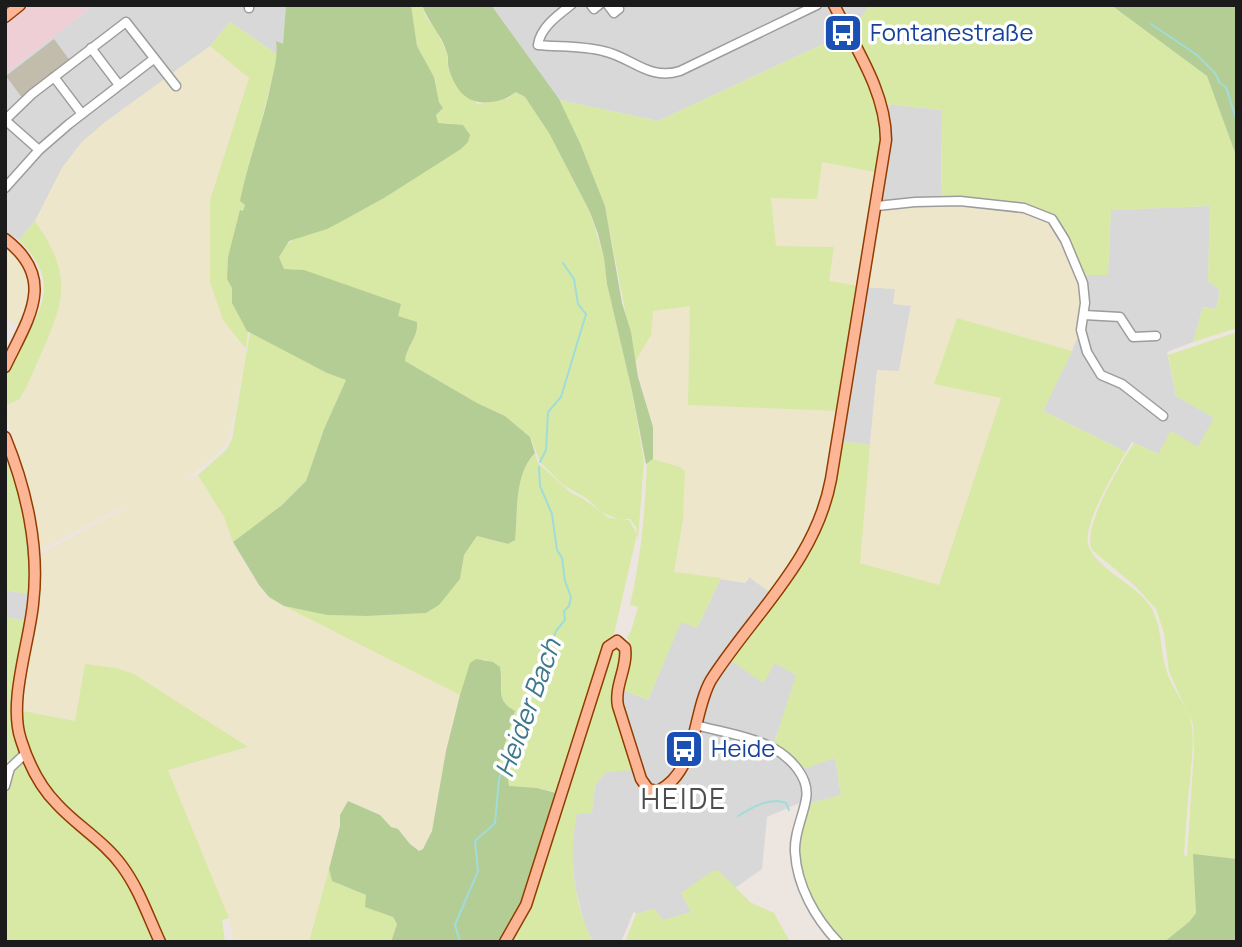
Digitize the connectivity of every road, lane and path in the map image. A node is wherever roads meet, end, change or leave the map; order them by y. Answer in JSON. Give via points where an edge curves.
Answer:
{"nodes":[{"id":1,"x":20,"y":5,"type":"edge"},
{"id":2,"x":571,"y":5,"type":"edge"},
{"id":3,"x":591,"y":5,"type":"edge"},
{"id":4,"x":599,"y":5,"type":"edge"},
{"id":5,"x":608,"y":5,"type":"edge"},
{"id":6,"x":616,"y":5,"type":"edge"},
{"id":7,"x":817,"y":5,"type":"edge"},
{"id":8,"x":834,"y":5,"type":"edge"},
{"id":9,"x":5,"y":17,"type":"edge"},
{"id":10,"x":91,"y":48,"type":"junction"},
{"id":11,"x":151,"y":61,"type":"dead end"},
{"id":12,"x":54,"y":77,"type":"junction"},
{"id":13,"x":119,"y":85,"type":"junction"},
{"id":14,"x":176,"y":86,"type":"dead end"},
{"id":15,"x":82,"y":114,"type":"junction"},
{"id":16,"x":5,"y":120,"type":"edge"},
{"id":17,"x":39,"y":150,"type":"junction"},
{"id":18,"x":5,"y":188,"type":"edge"},
{"id":19,"x":877,"y":206,"type":"junction"},
{"id":20,"x":5,"y":239,"type":"edge"},
{"id":21,"x":1084,"y":315,"type":"junction"},
{"id":22,"x":1156,"y":336,"type":"dead end"},
{"id":23,"x":5,"y":367,"type":"edge"},
{"id":24,"x":1163,"y":416,"type":"dead end"},
{"id":25,"x":5,"y":438,"type":"edge"},
{"id":26,"x":696,"y":725,"type":"junction"},
{"id":27,"x":26,"y":752,"type":"junction"},
{"id":28,"x":5,"y":786,"type":"edge"},
{"id":29,"x":160,"y":942,"type":"edge"},
{"id":30,"x":505,"y":942,"type":"edge"},
{"id":31,"x":838,"y":942,"type":"edge"}],
"edges":[{"from":1,"to":9,"type":"main road"},
{"from":2,"to":7,"type":"street","via":[[539,37],[538,46],[604,51],[667,75]]},
{"from":3,"to":4,"type":"street","via":[[594,9]]},
{"from":5,"to":6,"type":"street","via":[[614,13],[619,9]]},
{"from":8,"to":19,"type":"main road","via":[[880,99],[886,126]]},
{"from":10,"to":12,"type":"street"},
{"from":10,"to":13,"type":"street"},
{"from":10,"to":14,"type":"street","via":[[126,22]]},
{"from":11,"to":13,"type":"street"},
{"from":12,"to":15,"type":"street"},
{"from":12,"to":16,"type":"street"},
{"from":13,"to":15,"type":"street"},
{"from":15,"to":17,"type":"street"},
{"from":16,"to":17,"type":"street"},
{"from":17,"to":18,"type":"street"},
{"from":19,"to":21,"type":"street","via":[[973,202],[1024,208],[1052,219],[1083,283]]},
{"from":19,"to":26,"type":"main road","via":[[824,512],[802,555],[711,680]]},
{"from":20,"to":23,"type":"main road","via":[[27,260],[35,290],[31,312]]},
{"from":21,"to":22,"type":"street","via":[[1122,319],[1133,337]]},
{"from":21,"to":24,"type":"street","via":[[1084,347],[1099,373],[1122,384]]},
{"from":25,"to":27,"type":"main road","via":[[21,484],[35,585],[16,710]]},
{"from":26,"to":30,"type":"main road","via":[[676,775],[664,788],[646,788],[620,715],[617,694],[626,653],[623,644],[609,645],[526,905]]},
{"from":26,"to":31,"type":"street","via":[[773,748],[800,773],[806,799],[796,858],[810,906]]},
{"from":27,"to":28,"type":"street","via":[[10,768]]},
{"from":27,"to":29,"type":"main road","via":[[57,805],[122,866]]}]}
